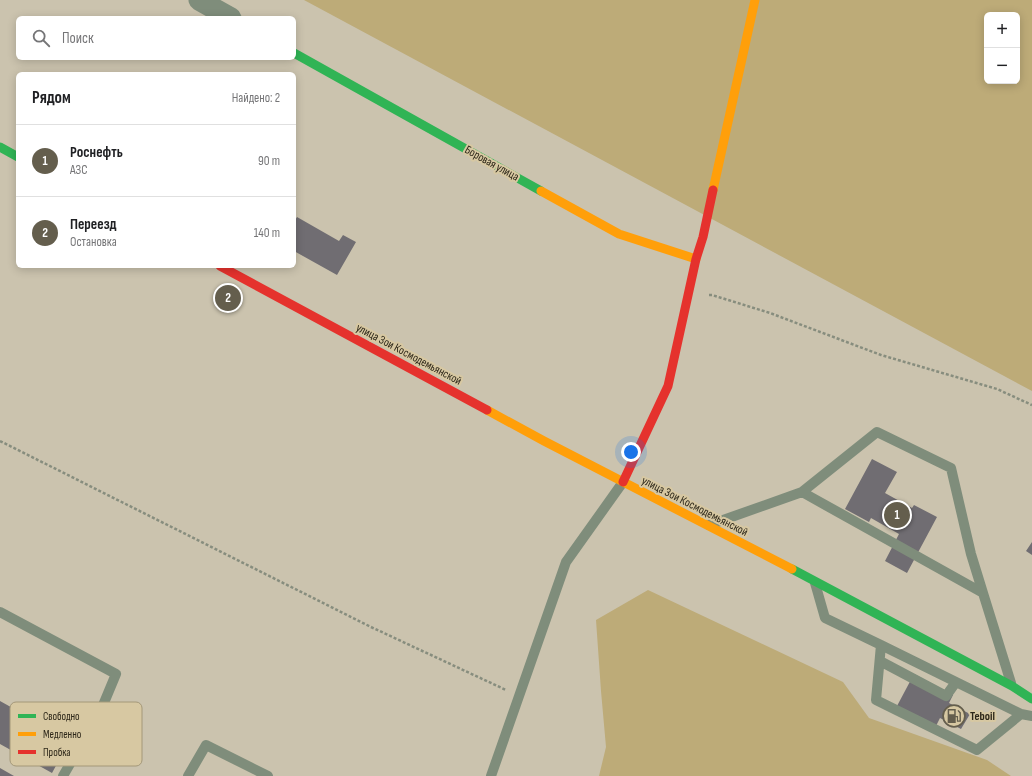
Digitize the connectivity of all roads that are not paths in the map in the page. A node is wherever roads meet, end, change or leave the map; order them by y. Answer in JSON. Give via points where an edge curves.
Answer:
{"nodes":[{"id":1,"x":199,"y":0,"type":"edge"},
{"id":2,"x":756,"y":0,"type":"edge"},
{"id":3,"x":228,"y":16,"type":"edge"},
{"id":4,"x":296,"y":54,"type":"edge"},
{"id":5,"x":0,"y":147,"type":"edge"},
{"id":6,"x":16,"y":156,"type":"edge"},
{"id":7,"x":696,"y":259,"type":"junction"},
{"id":8,"x":224,"y":268,"type":"edge"},
{"id":9,"x":622,"y":482,"type":"junction"},
{"id":10,"x":802,"y":492,"type":"junction"},
{"id":11,"x":708,"y":526,"type":"junction"},
{"id":12,"x":815,"y":581,"type":"junction"},
{"id":13,"x":983,"y":593,"type":"junction"},
{"id":14,"x":0,"y":612,"type":"edge"},
{"id":15,"x":881,"y":645,"type":"junction"},
{"id":16,"x":880,"y":661,"type":"junction"},
{"id":17,"x":956,"y":682,"type":"junction"},
{"id":18,"x":1012,"y":686,"type":"junction"},
{"id":19,"x":1032,"y":699,"type":"edge"},
{"id":20,"x":104,"y":702,"type":"edge"},
{"id":21,"x":1021,"y":714,"type":"junction"},
{"id":22,"x":1032,"y":716,"type":"edge"},
{"id":23,"x":69,"y":766,"type":"edge"},
{"id":24,"x":63,"y":776,"type":"edge"},
{"id":25,"x":188,"y":776,"type":"edge"},
{"id":26,"x":268,"y":776,"type":"edge"},
{"id":27,"x":491,"y":776,"type":"edge"}],
"edges":[{"from":1,"to":3,"type":"street"},
{"from":2,"to":7,"type":"street"},
{"from":4,"to":7,"type":"street","name":"Боровая улица","via":[[619,234]]},
{"from":5,"to":6,"type":"street"},
{"from":7,"to":9,"type":"street","via":[[668,386]]},
{"from":8,"to":9,"type":"street","name":"улица Зои Космодемьянской"},
{"from":9,"to":11,"type":"street","name":"улица Зои Космодемьянской"},
{"from":9,"to":27,"type":"lane","via":[[566,562]]},
{"from":10,"to":11,"type":"lane"},
{"from":10,"to":13,"type":"lane"},
{"from":10,"to":13,"type":"lane","via":[[877,432],[950,468]]},
{"from":11,"to":12,"type":"street","name":"улица Зои Космодемьянской"},
{"from":12,"to":15,"type":"lane","via":[[825,618]]},
{"from":12,"to":18,"type":"street","name":"улица Зои Космодемьянской"},
{"from":13,"to":18,"type":"lane"},
{"from":14,"to":20,"type":"lane","via":[[116,674]]},
{"from":15,"to":16,"type":"lane"},
{"from":15,"to":17,"type":"lane"},
{"from":16,"to":17,"type":"lane","via":[[946,696]]},
{"from":16,"to":21,"type":"lane","via":[[876,700],[977,750]]},
{"from":17,"to":21,"type":"lane"},
{"from":18,"to":19,"type":"street","name":"улица Зои Космодемьянской"},
{"from":21,"to":22,"type":"lane"},
{"from":23,"to":24,"type":"lane"},
{"from":25,"to":26,"type":"lane","via":[[206,745]]}]}
